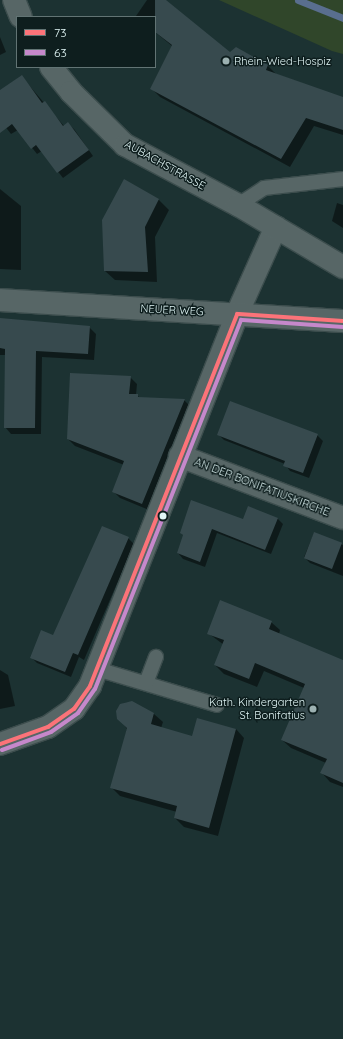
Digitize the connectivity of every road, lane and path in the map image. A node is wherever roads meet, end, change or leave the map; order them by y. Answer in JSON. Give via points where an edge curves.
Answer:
{"nodes":[{"id":1,"x":14,"y":0,"type":"edge"},
{"id":2,"x":21,"y":16,"type":"edge"},
{"id":3,"x":52,"y":68,"type":"edge"},
{"id":4,"x":343,"y":179,"type":"edge"},
{"id":5,"x":238,"y":205,"type":"junction"},
{"id":6,"x":276,"y":227,"type":"junction"},
{"id":7,"x":343,"y":267,"type":"edge"},
{"id":8,"x":0,"y":300,"type":"edge"},
{"id":9,"x":237,"y":314,"type":"junction"},
{"id":10,"x":343,"y":321,"type":"edge"},
{"id":11,"x":180,"y":456,"type":"junction"},
{"id":12,"x":343,"y":518,"type":"edge"},
{"id":13,"x":156,"y":656,"type":"dead end"},
{"id":14,"x":97,"y":668,"type":"junction"},
{"id":15,"x":146,"y":683,"type":"junction"},
{"id":16,"x":217,"y":705,"type":"dead end"},
{"id":17,"x":0,"y":744,"type":"edge"}],
"edges":[{"from":1,"to":2,"type":"street"},
{"from":3,"to":5,"type":"street","name":"AUBACHSTRASSE","via":[[71,92],[125,145]]},
{"from":4,"to":5,"type":"lane","via":[[264,188]]},
{"from":5,"to":6,"type":"street","name":"AUBACHSTRASSE"},
{"from":6,"to":7,"type":"street","name":"AUBACHSTRASSE"},
{"from":6,"to":9,"type":"street"},
{"from":8,"to":9,"type":"street","name":"NEUER WEG"},
{"from":9,"to":10,"type":"street","name":"NEUER WEG"},
{"from":9,"to":11,"type":"street"},
{"from":11,"to":12,"type":"street","name":"AN DER BONIFATIUSKIRCHE"},
{"from":11,"to":14,"type":"street"},
{"from":13,"to":15,"type":"lane"},
{"from":14,"to":15,"type":"lane"},
{"from":14,"to":17,"type":"street","via":[[90,686],[74,709],[48,727]]},
{"from":15,"to":16,"type":"lane"}]}
